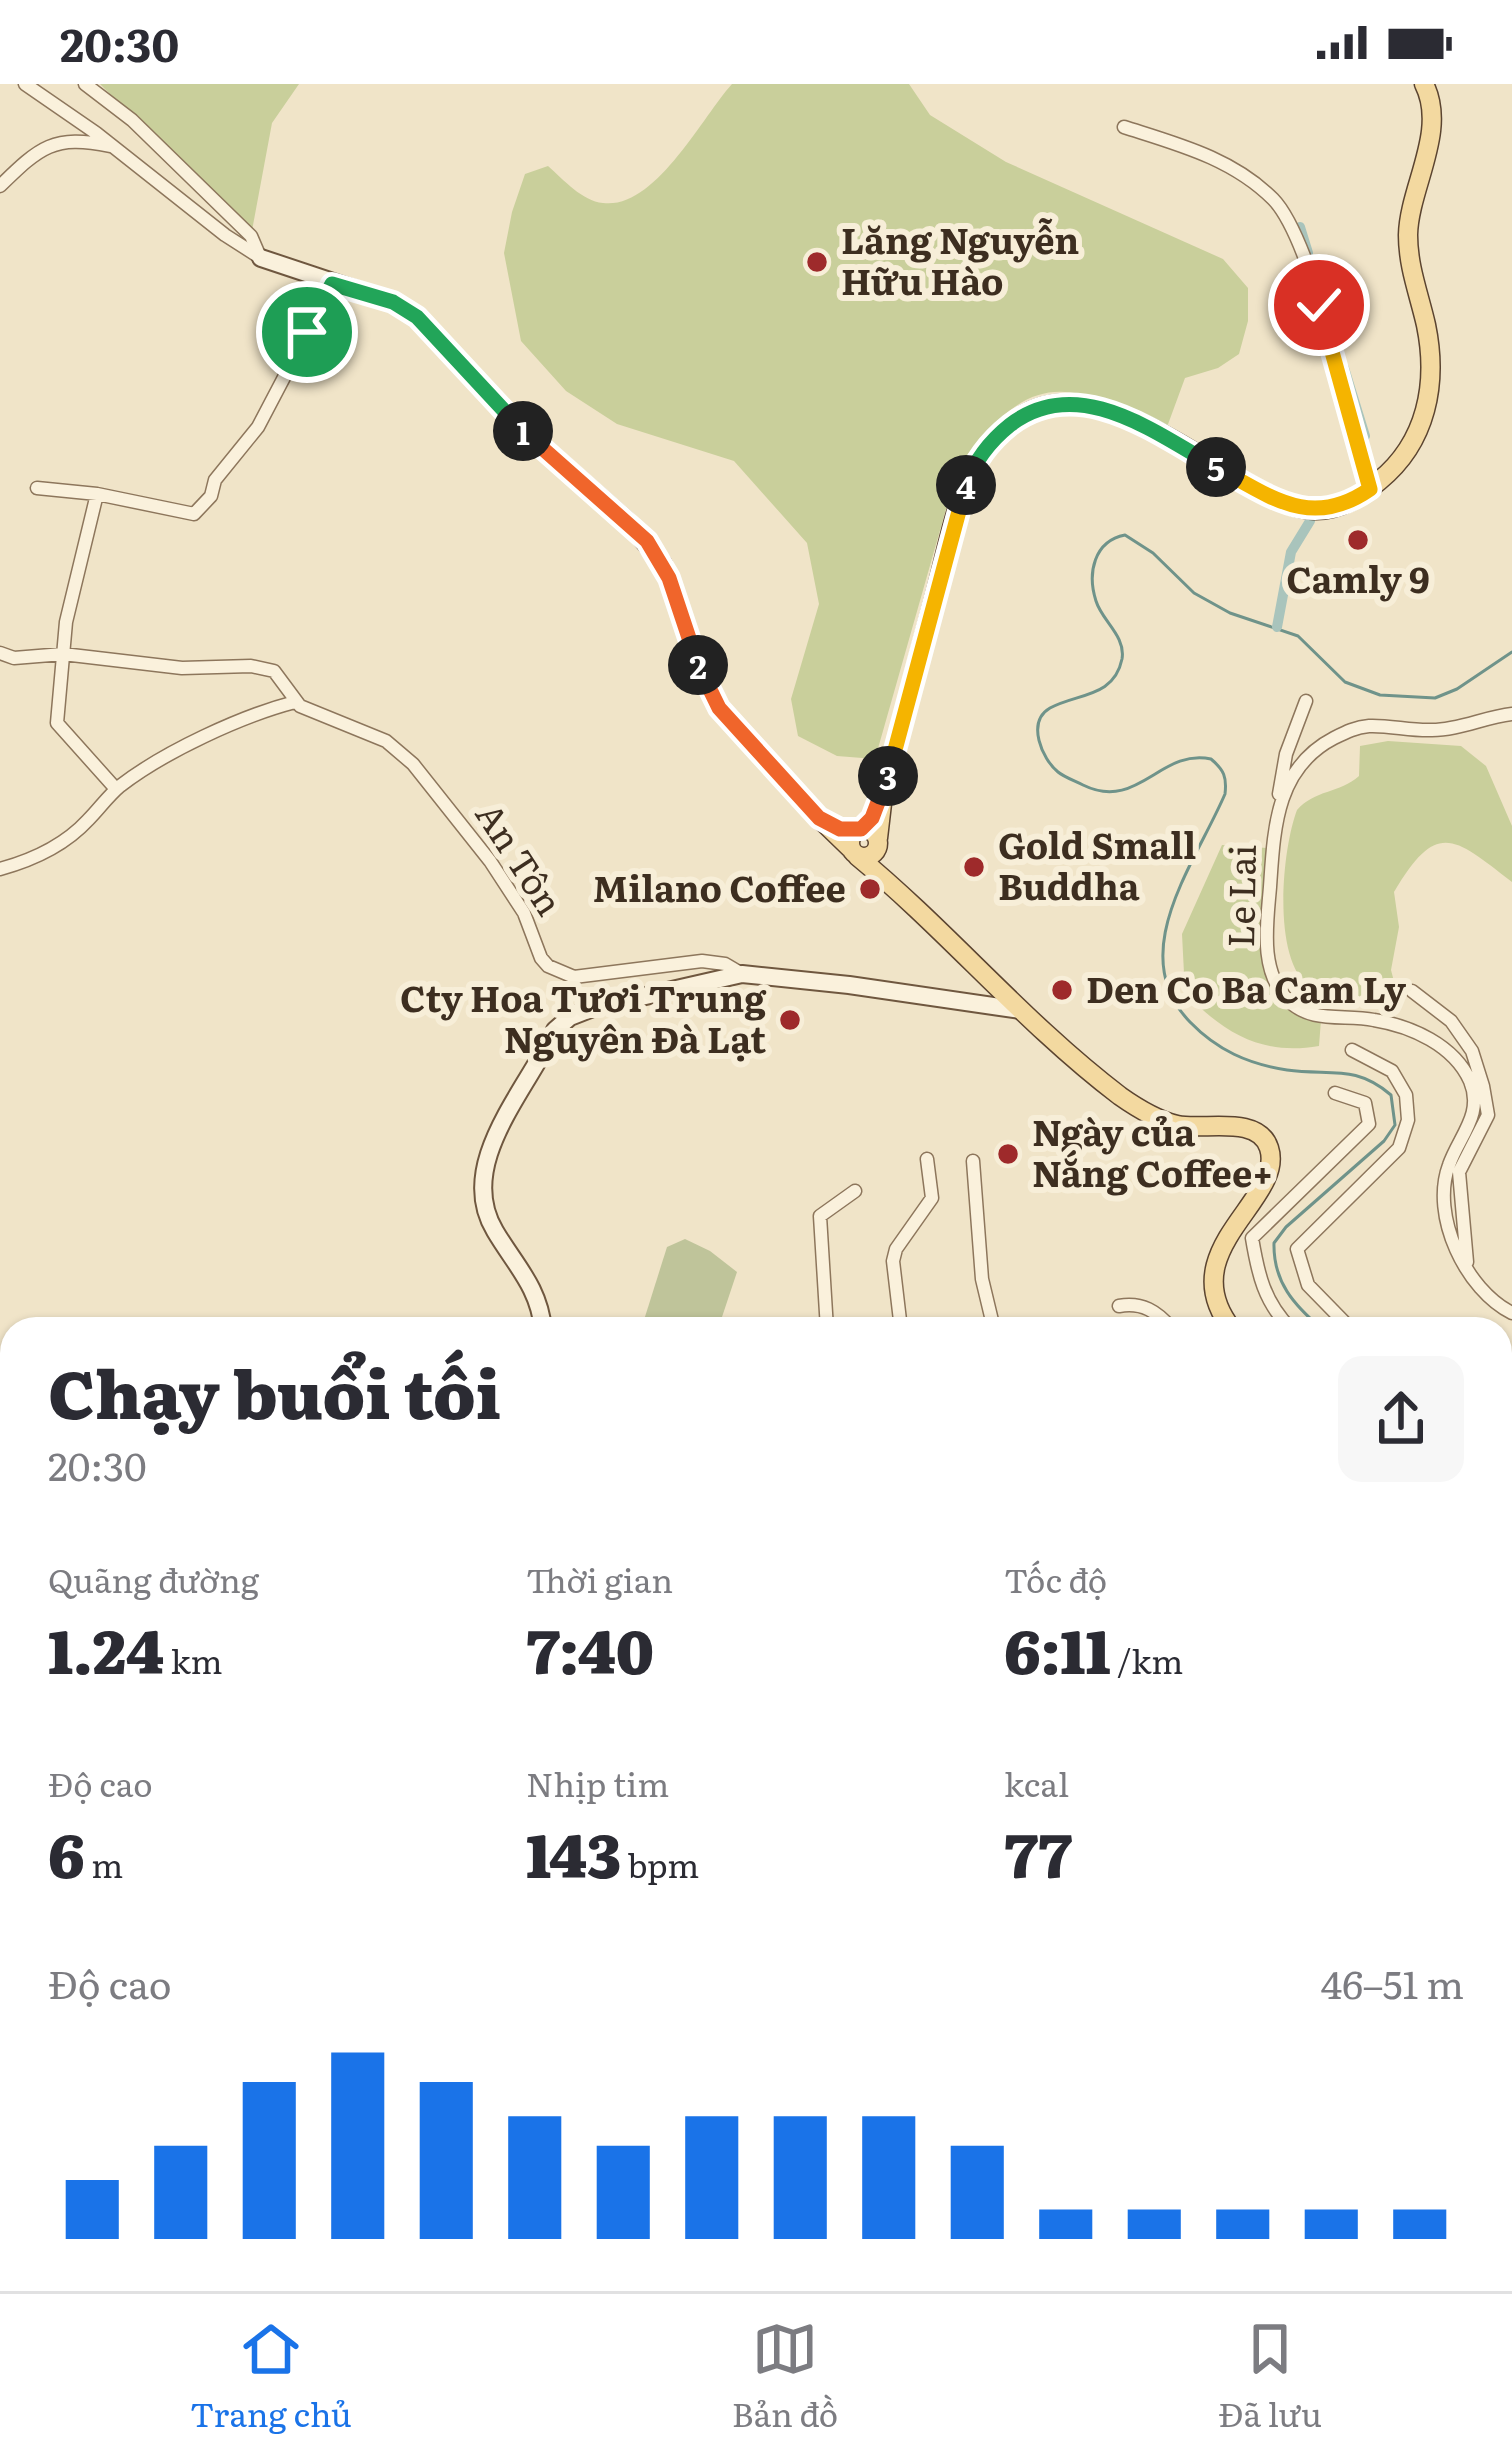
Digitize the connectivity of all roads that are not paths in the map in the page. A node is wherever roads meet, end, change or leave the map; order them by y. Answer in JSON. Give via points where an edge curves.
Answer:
{"nodes":[{"id":1,"x":25,"y":84,"type":"edge"},
{"id":2,"x":85,"y":84,"type":"edge"},
{"id":3,"x":1431,"y":88,"type":"edge"},
{"id":4,"x":1124,"y":128,"type":"dead end"},
{"id":5,"x":111,"y":146,"type":"junction"},
{"id":6,"x":0,"y":186,"type":"edge"},
{"id":7,"x":261,"y":258,"type":"junction"},
{"id":8,"x":332,"y":284,"type":"junction"},
{"id":9,"x":37,"y":488,"type":"dead end"},
{"id":10,"x":1370,"y":489,"type":"junction"},
{"id":11,"x":97,"y":494,"type":"junction"},
{"id":12,"x":0,"y":653,"type":"edge"},
{"id":13,"x":63,"y":654,"type":"junction"},
{"id":14,"x":1306,"y":701,"type":"dead end"},
{"id":15,"x":295,"y":702,"type":"junction"},
{"id":16,"x":1512,"y":714,"type":"edge"},
{"id":17,"x":116,"y":789,"type":"junction"},
{"id":18,"x":1278,"y":807,"type":"junction"},
{"id":19,"x":819,"y":818,"type":"joint"},
{"id":20,"x":863,"y":841,"type":"junction"},
{"id":21,"x":0,"y":869,"type":"edge"},
{"id":22,"x":742,"y":974,"type":"junction"},
{"id":23,"x":1412,"y":992,"type":"dead end"},
{"id":24,"x":1020,"y":1010,"type":"junction"},
{"id":25,"x":1352,"y":1050,"type":"dead end"},
{"id":26,"x":1335,"y":1093,"type":"dead end"},
{"id":27,"x":928,"y":1159,"type":"dead end"},
{"id":28,"x":973,"y":1161,"type":"dead end"},
{"id":29,"x":855,"y":1191,"type":"dead end"},
{"id":30,"x":1232,"y":1228,"type":"junction"},
{"id":31,"x":1252,"y":1238,"type":"junction"},
{"id":32,"x":1468,"y":1270,"type":"junction"},
{"id":33,"x":1119,"y":1306,"type":"dead end"},
{"id":34,"x":1512,"y":1313,"type":"edge"},
{"id":35,"x":541,"y":1317,"type":"edge"},
{"id":36,"x":826,"y":1317,"type":"edge"},
{"id":37,"x":900,"y":1317,"type":"edge"},
{"id":38,"x":992,"y":1317,"type":"edge"},
{"id":39,"x":1158,"y":1317,"type":"edge"},
{"id":40,"x":1224,"y":1317,"type":"edge"},
{"id":41,"x":1281,"y":1317,"type":"edge"},
{"id":42,"x":1339,"y":1317,"type":"edge"}],
"edges":[{"from":1,"to":5,"type":"street"},
{"from":2,"to":7,"type":"street","via":[[251,236]]},
{"from":3,"to":10,"type":"main road","via":[[1408,232],[1431,392],[1408,450]]},
{"from":4,"to":10,"type":"street","via":[[1201,151],[1277,203],[1308,269]]},
{"from":5,"to":6,"type":"street","via":[[62,142]]},
{"from":5,"to":7,"type":"street"},
{"from":7,"to":8,"type":"main road"},
{"from":8,"to":11,"type":"street","via":[[258,428],[214,481],[200,512]]},
{"from":8,"to":19,"type":"main road","via":[[417,317],[524,431],[647,541],[719,708]]},
{"from":9,"to":11,"type":"street"},
{"from":10,"to":20,"type":"main road","via":[[1338,507],[1296,507],[1084,403],[1022,417],[997,436],[957,510],[884,795]]},
{"from":11,"to":13,"type":"street"},
{"from":12,"to":13,"type":"street","name":"An Tôn"},
{"from":13,"to":15,"type":"street","name":"An Tôn","via":[[264,668],[281,676]]},
{"from":13,"to":17,"type":"street","via":[[57,723]]},
{"from":14,"to":18,"type":"street"},
{"from":15,"to":17,"type":"street","via":[[254,713]]},
{"from":15,"to":22,"type":"street","name":"An Tôn","via":[[386,741],[413,764],[490,861],[548,966],[574,977],[702,961]]},
{"from":16,"to":18,"type":"street","name":"Le Lai","via":[[1435,731],[1350,730],[1303,759]]},
{"from":17,"to":21,"type":"street","via":[[63,841]]},
{"from":18,"to":32,"type":"street","name":"Le Lai","via":[[1267,954],[1286,999],[1304,1013],[1417,1032],[1454,1056],[1471,1083],[1475,1107],[1447,1168],[1445,1194]]},
{"from":19,"to":20,"type":"main road"},
{"from":20,"to":24,"type":"main road","via":[[898,889]]},
{"from":22,"to":24,"type":"main road","name":"An Tôn"},
{"from":22,"to":35,"type":"main road","via":[[592,1008],[554,1030],[484,1162],[480,1185],[482,1208],[538,1297]]},
{"from":23,"to":32,"type":"street","via":[[1451,1021],[1483,1086],[1488,1115],[1459,1172]]},
{"from":24,"to":30,"type":"main road","via":[[1152,1115],[1262,1136],[1271,1170]]},
{"from":25,"to":42,"type":"street","via":[[1392,1071],[1408,1120],[1399,1148],[1297,1249],[1308,1285]]},
{"from":26,"to":31,"type":"street","via":[[1365,1103],[1369,1124]]},
{"from":27,"to":37,"type":"street","via":[[932,1198],[893,1261]]},
{"from":28,"to":38,"type":"street"},
{"from":29,"to":36,"type":"street","via":[[820,1216]]},
{"from":30,"to":31,"type":"street"},
{"from":30,"to":40,"type":"main road","via":[[1216,1262]]},
{"from":31,"to":41,"type":"street","via":[[1258,1276]]},
{"from":32,"to":34,"type":"street","name":"Le Lai"},
{"from":33,"to":39,"type":"street","via":[[1136,1303]]}]}
